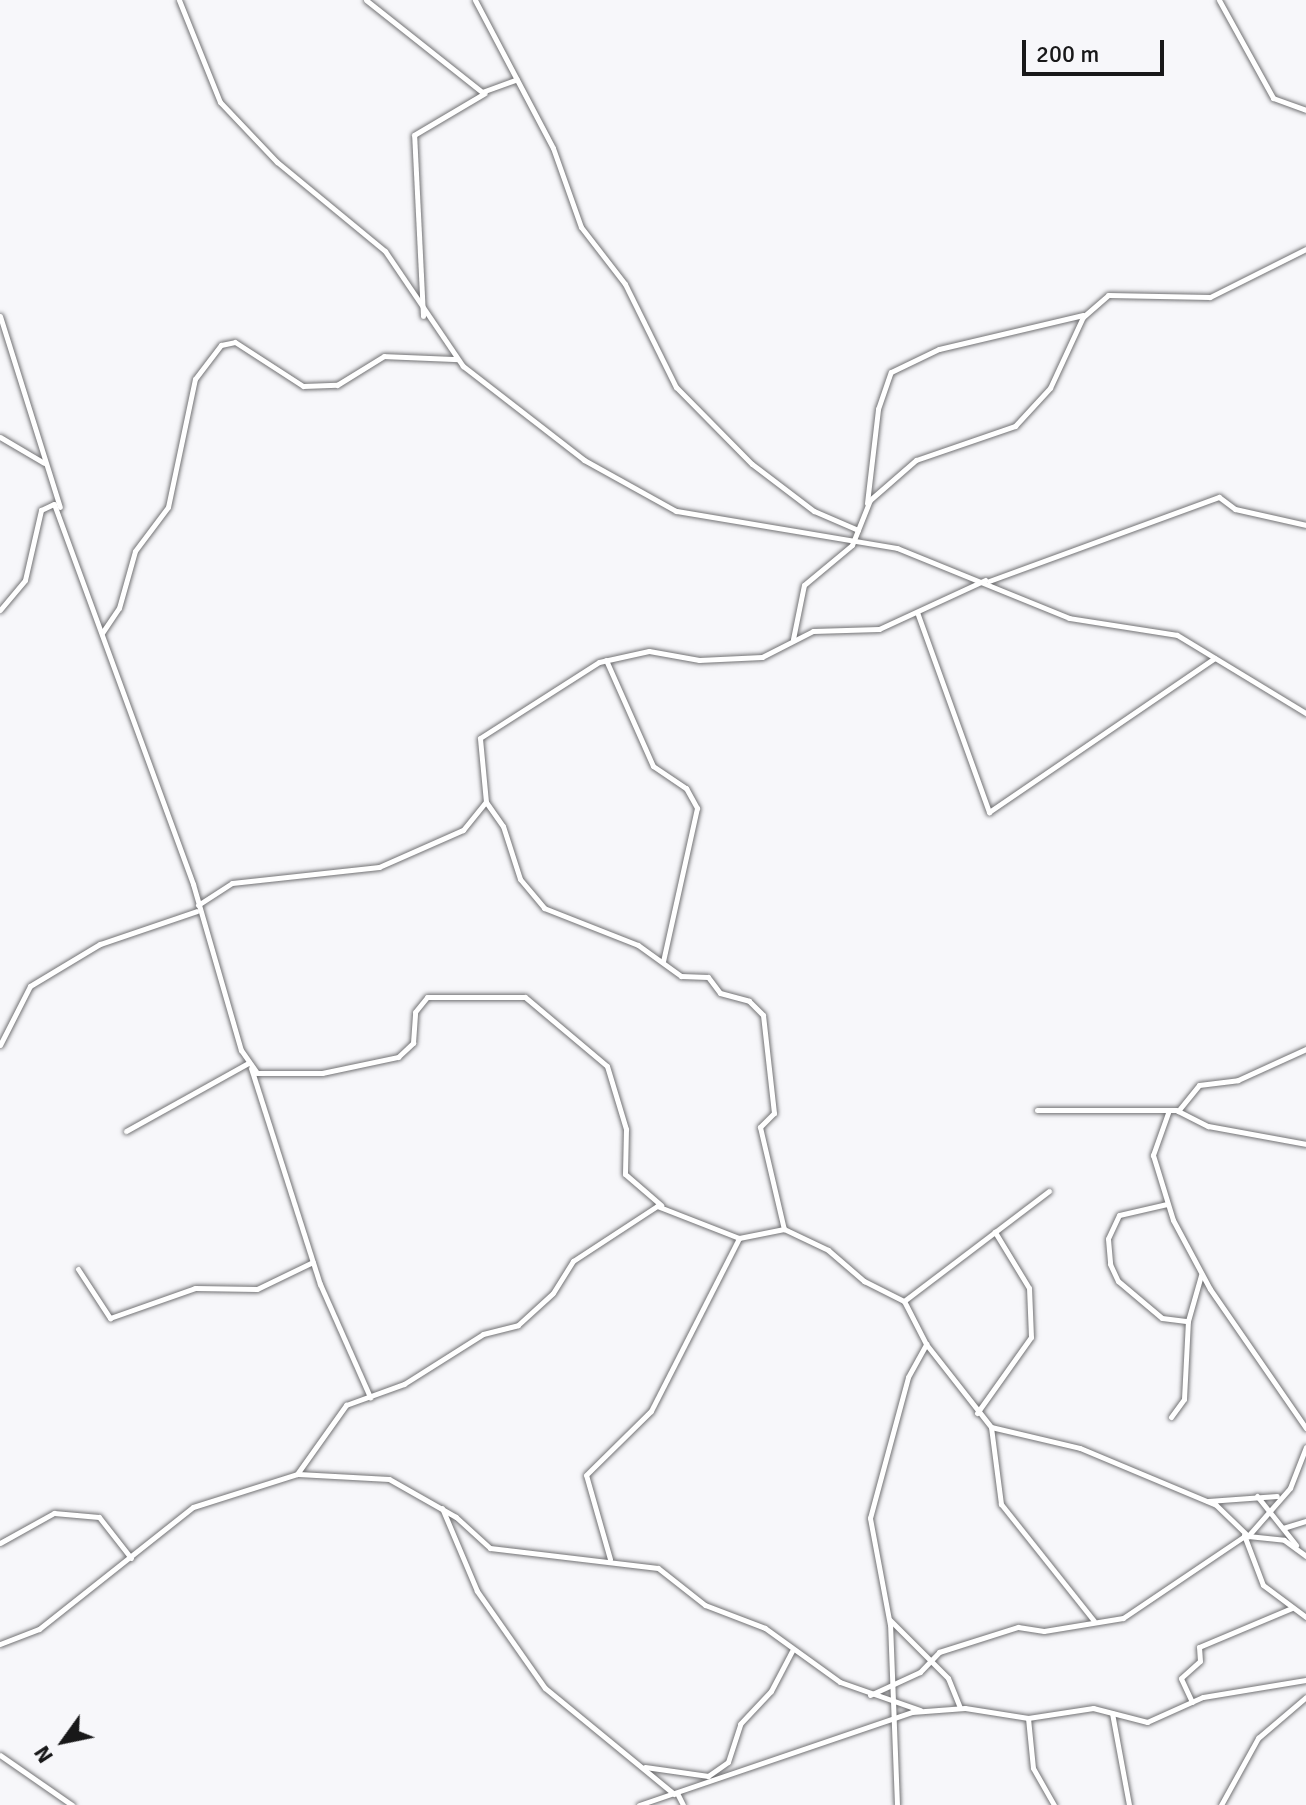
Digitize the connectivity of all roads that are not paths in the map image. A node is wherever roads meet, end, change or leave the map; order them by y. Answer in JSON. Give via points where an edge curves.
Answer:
{"nodes":[{"id":1,"x":179,"y":0,"type":"edge"},
{"id":2,"x":366,"y":0,"type":"edge"},
{"id":3,"x":475,"y":0,"type":"edge"},
{"id":4,"x":1219,"y":0,"type":"edge"},
{"id":5,"x":517,"y":79,"type":"junction"},
{"id":6,"x":485,"y":93,"type":"junction"},
{"id":7,"x":1306,"y":110,"type":"edge"},
{"id":8,"x":1306,"y":249,"type":"edge"},
{"id":9,"x":1086,"y":314,"type":"junction"},
{"id":10,"x":0,"y":316,"type":"edge"},
{"id":11,"x":423,"y":317,"type":"junction"},
{"id":12,"x":457,"y":359,"type":"junction"},
{"id":13,"x":0,"y":437,"type":"edge"},
{"id":14,"x":45,"y":463,"type":"junction"},
{"id":15,"x":867,"y":504,"type":"junction"},
{"id":16,"x":62,"y":512,"type":"junction"},
{"id":17,"x":1306,"y":525,"type":"edge"},
{"id":18,"x":858,"y":530,"type":"junction"},
{"id":19,"x":855,"y":538,"type":"junction"},
{"id":20,"x":987,"y":580,"type":"junction"},
{"id":21,"x":0,"y":610,"type":"edge"},
{"id":22,"x":917,"y":612,"type":"junction"},
{"id":23,"x":102,"y":634,"type":"junction"},
{"id":24,"x":791,"y":642,"type":"junction"},
{"id":25,"x":1215,"y":658,"type":"junction"},
{"id":26,"x":606,"y":660,"type":"junction"},
{"id":27,"x":1306,"y":713,"type":"edge"},
{"id":28,"x":486,"y":802,"type":"junction"},
{"id":29,"x":197,"y":910,"type":"junction"},
{"id":30,"x":663,"y":962,"type":"junction"},
{"id":31,"x":0,"y":1045,"type":"edge"},
{"id":32,"x":1306,"y":1049,"type":"edge"},
{"id":33,"x":249,"y":1064,"type":"junction"},
{"id":34,"x":1037,"y":1110,"type":"dead end"},
{"id":35,"x":1169,"y":1110,"type":"junction"},
{"id":36,"x":1178,"y":1111,"type":"junction"},
{"id":37,"x":126,"y":1131,"type":"dead end"},
{"id":38,"x":1306,"y":1144,"type":"edge"},
{"id":39,"x":1049,"y":1191,"type":"dead end"},
{"id":40,"x":1167,"y":1204,"type":"junction"},
{"id":41,"x":663,"y":1206,"type":"junction"},
{"id":42,"x":784,"y":1229,"type":"junction"},
{"id":43,"x":995,"y":1232,"type":"junction"},
{"id":44,"x":739,"y":1238,"type":"junction"},
{"id":45,"x":313,"y":1262,"type":"junction"},
{"id":46,"x":78,"y":1269,"type":"dead end"},
{"id":47,"x":1202,"y":1274,"type":"junction"},
{"id":48,"x":904,"y":1301,"type":"junction"},
{"id":49,"x":1188,"y":1321,"type":"junction"},
{"id":50,"x":926,"y":1344,"type":"junction"},
{"id":51,"x":370,"y":1397,"type":"junction"},
{"id":52,"x":977,"y":1413,"type":"junction"},
{"id":53,"x":1171,"y":1417,"type":"dead end"},
{"id":54,"x":991,"y":1427,"type":"junction"},
{"id":55,"x":1306,"y":1428,"type":"edge"},
{"id":56,"x":1306,"y":1447,"type":"edge"},
{"id":57,"x":297,"y":1474,"type":"junction"},
{"id":58,"x":1257,"y":1496,"type":"junction"},
{"id":59,"x":1278,"y":1496,"type":"junction"},
{"id":60,"x":1205,"y":1502,"type":"junction"},
{"id":61,"x":442,"y":1507,"type":"junction"},
{"id":62,"x":1269,"y":1508,"type":"junction"},
{"id":63,"x":1306,"y":1521,"type":"edge"},
{"id":64,"x":1283,"y":1528,"type":"junction"},
{"id":65,"x":1246,"y":1535,"type":"junction"},
{"id":66,"x":0,"y":1543,"type":"edge"},
{"id":67,"x":1305,"y":1555,"type":"edge"},
{"id":68,"x":131,"y":1558,"type":"junction"},
{"id":69,"x":610,"y":1559,"type":"junction"},
{"id":70,"x":1292,"y":1608,"type":"junction"},
{"id":71,"x":1306,"y":1617,"type":"edge"},
{"id":72,"x":889,"y":1618,"type":"junction"},
{"id":73,"x":1094,"y":1621,"type":"junction"},
{"id":74,"x":0,"y":1644,"type":"edge"},
{"id":75,"x":792,"y":1651,"type":"junction"},
{"id":76,"x":931,"y":1660,"type":"junction"},
{"id":77,"x":1306,"y":1680,"type":"edge"},
{"id":78,"x":889,"y":1688,"type":"junction"},
{"id":79,"x":869,"y":1695,"type":"junction"},
{"id":80,"x":1306,"y":1697,"type":"edge"},
{"id":81,"x":888,"y":1700,"type":"junction"},
{"id":82,"x":1192,"y":1702,"type":"junction"},
{"id":83,"x":960,"y":1708,"type":"junction"},
{"id":84,"x":921,"y":1711,"type":"junction"},
{"id":85,"x":1112,"y":1712,"type":"junction"},
{"id":86,"x":1028,"y":1718,"type":"junction"},
{"id":87,"x":889,"y":1719,"type":"junction"},
{"id":88,"x":0,"y":1755,"type":"edge"},
{"id":89,"x":645,"y":1767,"type":"junction"},
{"id":90,"x":708,"y":1776,"type":"junction"},
{"id":91,"x":717,"y":1777,"type":"junction"},
{"id":92,"x":675,"y":1793,"type":"junction"},
{"id":93,"x":72,"y":1805,"type":"edge"},
{"id":94,"x":639,"y":1805,"type":"edge"},
{"id":95,"x":683,"y":1805,"type":"edge"},
{"id":96,"x":897,"y":1805,"type":"edge"},
{"id":97,"x":1054,"y":1805,"type":"edge"},
{"id":98,"x":1129,"y":1805,"type":"edge"},
{"id":99,"x":1221,"y":1805,"type":"edge"}],
"edges":[{"from":1,"to":11,"type":"street","via":[[220,102],[277,162],[385,251]]},
{"from":2,"to":6,"type":"street"},
{"from":3,"to":5,"type":"street"},
{"from":4,"to":7,"type":"street","via":[[1273,98]]},
{"from":5,"to":6,"type":"street"},
{"from":5,"to":18,"type":"street","via":[[558,159],[581,227],[625,284],[676,387],[752,464],[814,511]]},
{"from":6,"to":11,"type":"street","via":[[421,128],[412,144]]},
{"from":8,"to":9,"type":"street","via":[[1214,296],[1117,290]]},
{"from":9,"to":15,"type":"street","via":[[1045,395],[1015,426],[916,460]]},
{"from":9,"to":15,"type":"street","via":[[939,349],[891,372],[878,409]]},
{"from":10,"to":14,"type":"street"},
{"from":11,"to":12,"type":"street"},
{"from":12,"to":19,"type":"street","via":[[572,453],[665,507]]},
{"from":12,"to":23,"type":"street","via":[[384,356],[337,385],[308,386],[288,382],[235,342],[221,345],[195,379],[168,507],[135,551],[119,608]]},
{"from":13,"to":14,"type":"street"},
{"from":14,"to":16,"type":"street"},
{"from":15,"to":18,"type":"street"},
{"from":16,"to":21,"type":"street","via":[[52,504],[41,510],[25,580]]},
{"from":16,"to":23,"type":"street"},
{"from":17,"to":20,"type":"street","via":[[1216,498]]},
{"from":18,"to":19,"type":"street"},
{"from":19,"to":20,"type":"street"},
{"from":19,"to":24,"type":"street","via":[[804,585]]},
{"from":20,"to":22,"type":"street"},
{"from":20,"to":25,"type":"street","via":[[1069,618],[1177,635]]},
{"from":22,"to":24,"type":"street","via":[[870,631],[817,630]]},
{"from":22,"to":25,"type":"street","via":[[989,812]]},
{"from":23,"to":29,"type":"street"},
{"from":24,"to":26,"type":"street","via":[[762,657],[699,660],[649,651]]},
{"from":25,"to":27,"type":"street"},
{"from":26,"to":28,"type":"street","via":[[480,738]]},
{"from":26,"to":30,"type":"street","via":[[653,766],[686,788],[697,808]]},
{"from":28,"to":29,"type":"street","via":[[463,830],[379,867],[232,883],[205,894]]},
{"from":28,"to":30,"type":"street","via":[[534,900]]},
{"from":29,"to":31,"type":"street","via":[[100,944],[30,986]]},
{"from":29,"to":33,"type":"street"},
{"from":30,"to":42,"type":"street","via":[[681,976],[708,977],[720,993],[749,1001],[763,1015],[774,1113],[760,1130]]},
{"from":32,"to":36,"type":"street","via":[[1238,1080],[1199,1085]]},
{"from":33,"to":37,"type":"street"},
{"from":33,"to":41,"type":"street","via":[[285,1077],[398,1057],[413,1043],[423,999],[525,997],[607,1066],[626,1129],[625,1174]]},
{"from":33,"to":45,"type":"street"},
{"from":34,"to":35,"type":"street"},
{"from":35,"to":36,"type":"street"},
{"from":35,"to":40,"type":"street","via":[[1153,1155]]},
{"from":36,"to":38,"type":"street","via":[[1208,1126]]},
{"from":39,"to":43,"type":"street"},
{"from":40,"to":47,"type":"street"},
{"from":40,"to":49,"type":"street","via":[[1119,1215],[1108,1239],[1110,1264],[1118,1281],[1162,1318]]},
{"from":41,"to":44,"type":"street"},
{"from":41,"to":51,"type":"street","via":[[631,1218],[600,1249],[573,1261],[523,1322],[474,1338]]},
{"from":42,"to":44,"type":"street"},
{"from":42,"to":48,"type":"street"},
{"from":43,"to":48,"type":"street"},
{"from":43,"to":52,"type":"street","via":[[1029,1288],[1031,1337]]},
{"from":44,"to":69,"type":"street","via":[[651,1411],[586,1475]]},
{"from":45,"to":46,"type":"street","via":[[257,1289],[195,1288],[110,1318]]},
{"from":45,"to":51,"type":"street"},
{"from":47,"to":49,"type":"street"},
{"from":47,"to":55,"type":"street"},
{"from":48,"to":50,"type":"street"},
{"from":49,"to":53,"type":"street","via":[[1184,1399]]},
{"from":50,"to":52,"type":"street"},
{"from":50,"to":72,"type":"street","via":[[908,1377],[870,1518]]},
{"from":51,"to":57,"type":"street","via":[[344,1407]]},
{"from":52,"to":54,"type":"street"},
{"from":54,"to":60,"type":"street","via":[[1080,1448]]},
{"from":54,"to":73,"type":"street","via":[[1001,1504]]},
{"from":56,"to":59,"type":"street","via":[[1291,1486]]},
{"from":57,"to":61,"type":"street","via":[[381,1477]]},
{"from":57,"to":68,"type":"street","via":[[195,1506]]},
{"from":58,"to":59,"type":"street"},
{"from":58,"to":60,"type":"street"},
{"from":58,"to":62,"type":"street"},
{"from":59,"to":62,"type":"street"},
{"from":60,"to":65,"type":"street"},
{"from":61,"to":69,"type":"street","via":[[490,1548]]},
{"from":61,"to":89,"type":"street","via":[[477,1591],[535,1676]]},
{"from":62,"to":64,"type":"street"},
{"from":62,"to":65,"type":"street"},
{"from":63,"to":64,"type":"street"},
{"from":64,"to":67,"type":"street"},
{"from":65,"to":67,"type":"street","via":[[1284,1540]]},
{"from":65,"to":70,"type":"street","via":[[1261,1581]]},
{"from":65,"to":73,"type":"street","via":[[1131,1613]]},
{"from":66,"to":68,"type":"street","via":[[54,1513],[99,1517]]},
{"from":68,"to":74,"type":"street","via":[[33,1634]]},
{"from":69,"to":75,"type":"street","via":[[666,1571],[705,1605],[762,1626]]},
{"from":70,"to":71,"type":"street"},
{"from":70,"to":82,"type":"street","via":[[1199,1647],[1200,1661],[1181,1678]]},
{"from":72,"to":76,"type":"street"},
{"from":72,"to":78,"type":"street"},
{"from":73,"to":76,"type":"street","via":[[1044,1631],[1018,1627]]},
{"from":75,"to":79,"type":"street"},
{"from":75,"to":90,"type":"street","via":[[771,1691],[740,1724],[728,1762]]},
{"from":76,"to":78,"type":"street"},
{"from":76,"to":83,"type":"street","via":[[948,1678]]},
{"from":77,"to":82,"type":"street"},
{"from":78,"to":79,"type":"street"},
{"from":78,"to":81,"type":"street"},
{"from":79,"to":81,"type":"street"},
{"from":80,"to":99,"type":"street","via":[[1258,1738]]},
{"from":81,"to":84,"type":"street"},
{"from":81,"to":87,"type":"street"},
{"from":82,"to":85,"type":"street","via":[[1147,1722]]},
{"from":83,"to":84,"type":"street"},
{"from":83,"to":86,"type":"street"},
{"from":84,"to":87,"type":"street"},
{"from":85,"to":86,"type":"street"},
{"from":85,"to":98,"type":"street"},
{"from":86,"to":97,"type":"street","via":[[1033,1768]]},
{"from":87,"to":91,"type":"street"},
{"from":87,"to":96,"type":"street","via":[[900,1766]]},
{"from":88,"to":93,"type":"street"},
{"from":89,"to":90,"type":"street"},
{"from":89,"to":92,"type":"street"},
{"from":90,"to":91,"type":"street"},
{"from":91,"to":92,"type":"street"},
{"from":92,"to":94,"type":"street"},
{"from":92,"to":95,"type":"street"}]}
